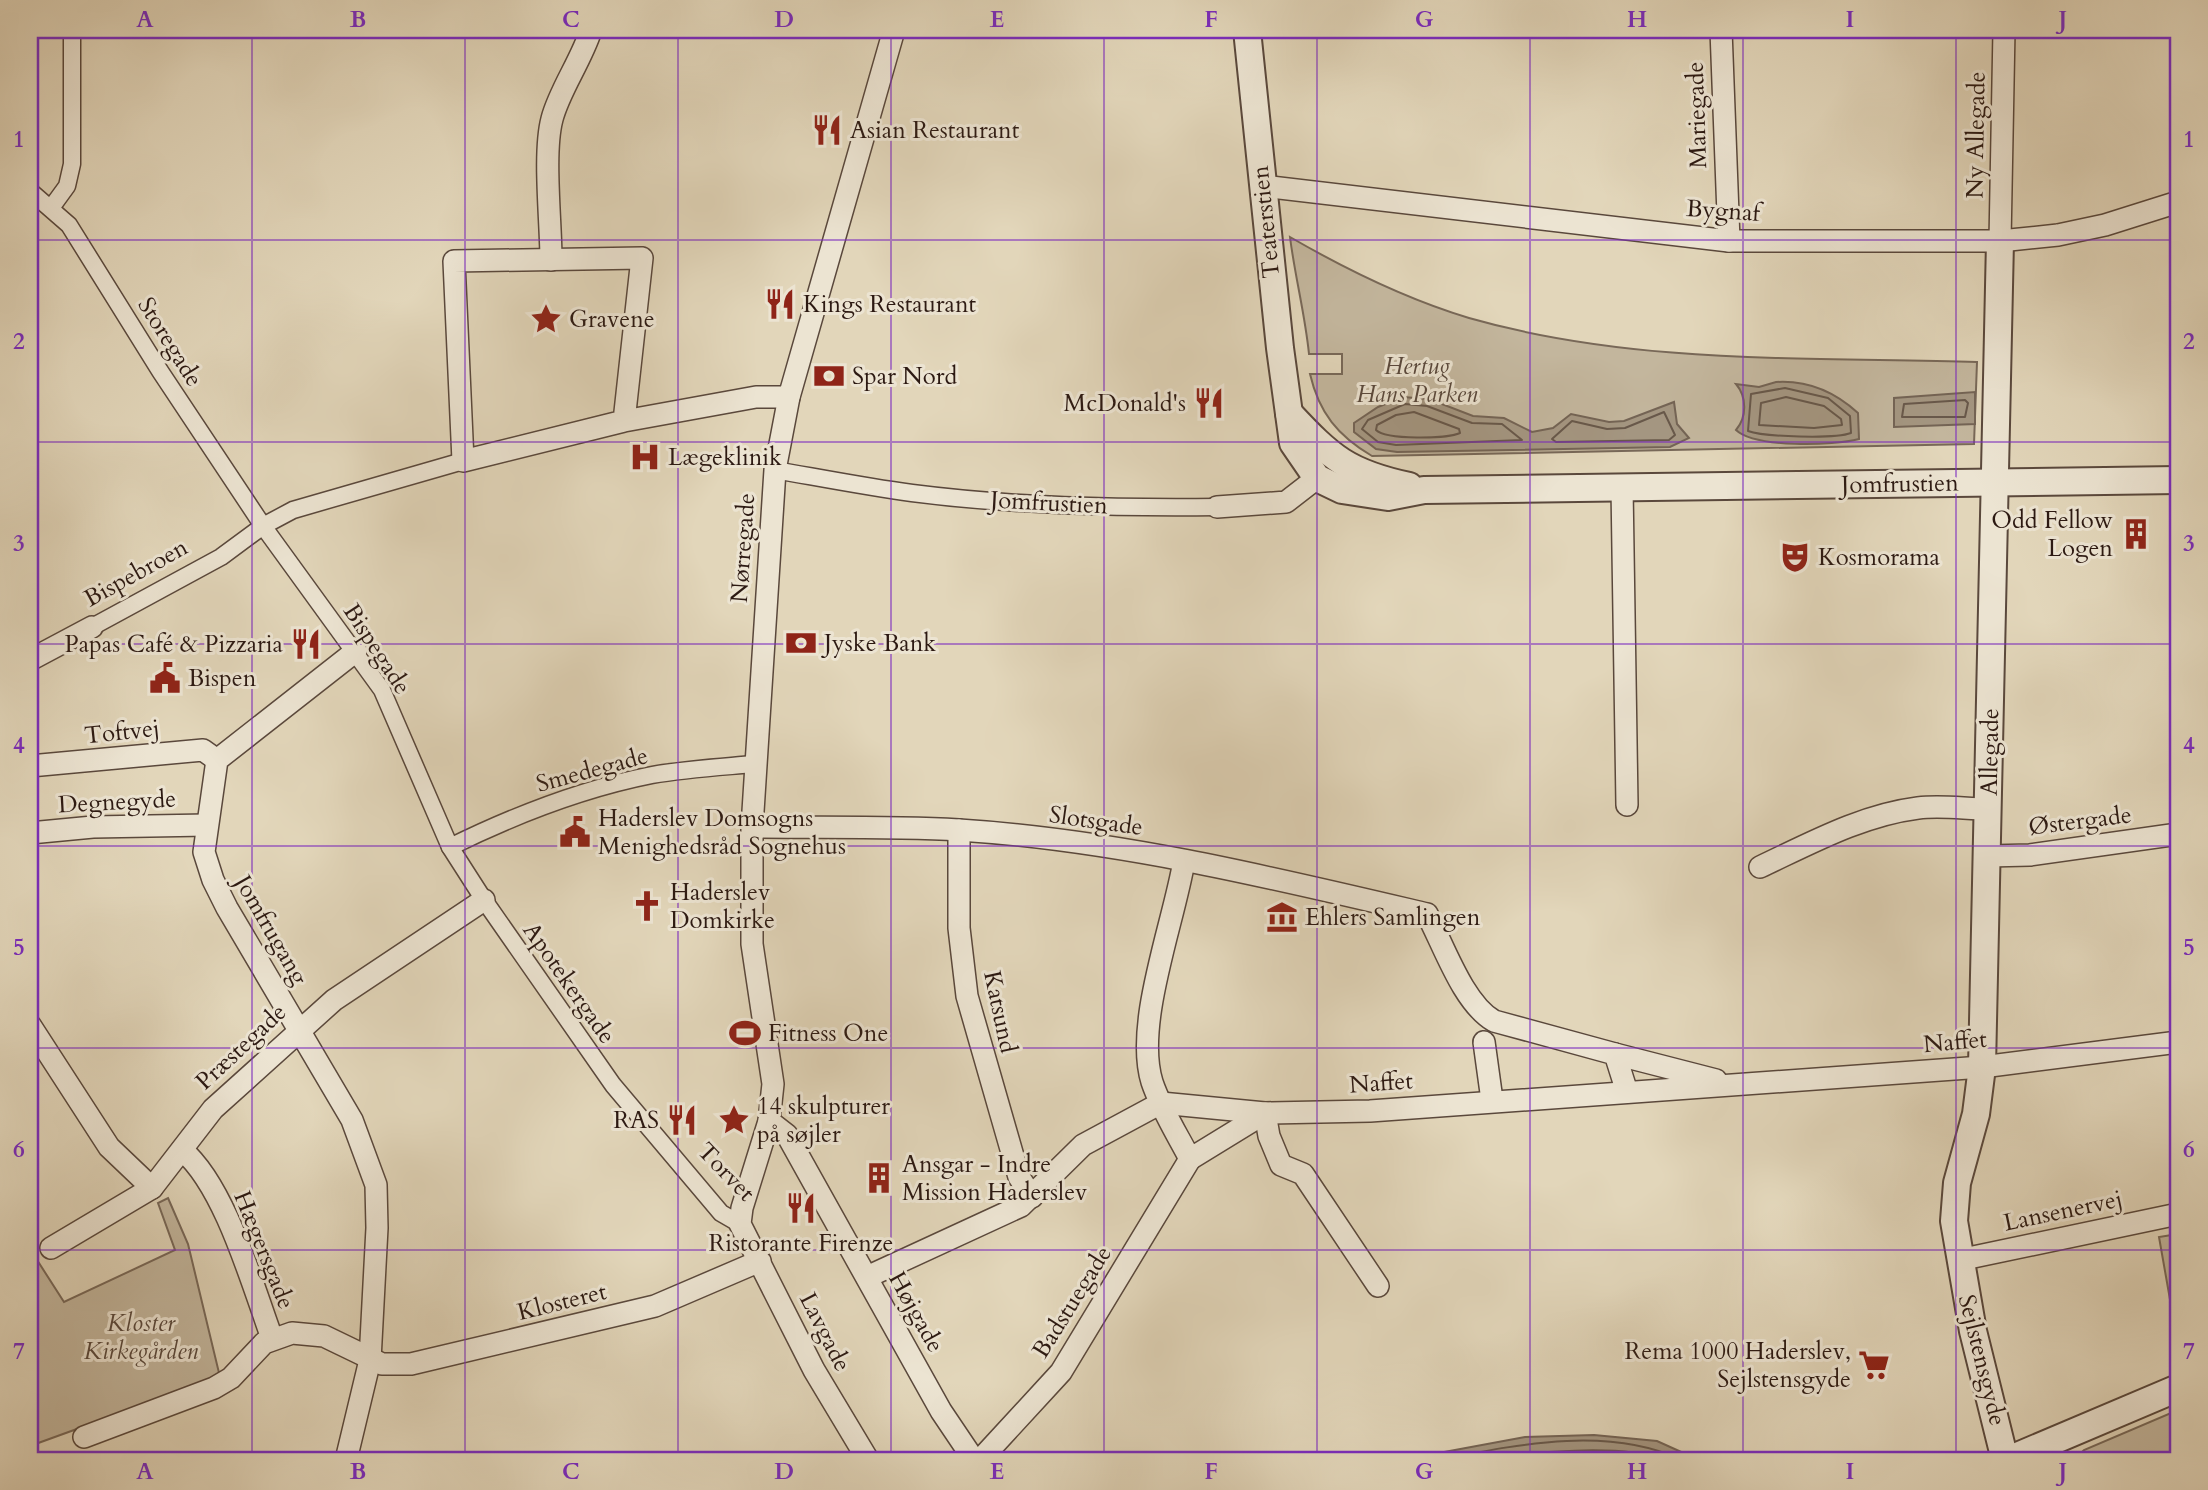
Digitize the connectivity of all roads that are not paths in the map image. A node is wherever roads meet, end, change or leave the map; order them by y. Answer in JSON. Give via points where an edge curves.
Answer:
{"nodes":[{"id":1,"x":72,"y":30,"type":"edge"},
{"id":2,"x":591,"y":30,"type":"edge"},
{"id":3,"x":894,"y":30,"type":"edge"},
{"id":4,"x":1247,"y":30,"type":"edge"},
{"id":5,"x":1720,"y":30,"type":"edge"},
{"id":6,"x":2004,"y":30,"type":"edge"},
{"id":7,"x":1263,"y":186,"type":"junction"},
{"id":8,"x":30,"y":191,"type":"edge"},
{"id":9,"x":2178,"y":202,"type":"edge"},
{"id":10,"x":51,"y":208,"type":"junction"},
{"id":11,"x":1728,"y":241,"type":"junction"},
{"id":12,"x":2000,"y":241,"type":"junction"},
{"id":13,"x":551,"y":260,"type":"junction"},
{"id":14,"x":789,"y":397,"type":"junction"},
{"id":15,"x":1289,"y":413,"type":"junction"},
{"id":16,"x":624,"y":421,"type":"junction"},
{"id":17,"x":463,"y":461,"type":"junction"},
{"id":18,"x":775,"y":470,"type":"junction"},
{"id":19,"x":1317,"y":478,"type":"junction"},
{"id":20,"x":2178,"y":480,"type":"edge"},
{"id":21,"x":1996,"y":483,"type":"junction"},
{"id":22,"x":1622,"y":487,"type":"junction"},
{"id":23,"x":1424,"y":490,"type":"junction"},
{"id":24,"x":1217,"y":507,"type":"joint"},
{"id":25,"x":263,"y":526,"type":"junction"},
{"id":26,"x":92,"y":627,"type":"joint"},
{"id":27,"x":356,"y":651,"type":"junction"},
{"id":28,"x":30,"y":660,"type":"edge"},
{"id":29,"x":217,"y":760,"type":"junction"},
{"id":30,"x":754,"y":764,"type":"junction"},
{"id":31,"x":30,"y":766,"type":"edge"},
{"id":32,"x":1627,"y":805,"type":"dead end"},
{"id":33,"x":1989,"y":809,"type":"junction"},
{"id":34,"x":207,"y":825,"type":"junction"},
{"id":35,"x":752,"y":827,"type":"junction"},
{"id":36,"x":959,"y":830,"type":"junction"},
{"id":37,"x":30,"y":833,"type":"edge"},
{"id":38,"x":2178,"y":834,"type":"edge"},
{"id":39,"x":450,"y":847,"type":"junction"},
{"id":40,"x":1987,"y":856,"type":"junction"},
{"id":41,"x":1184,"y":861,"type":"junction"},
{"id":42,"x":1760,"y":867,"type":"dead end"},
{"id":43,"x":484,"y":901,"type":"junction"},
{"id":44,"x":1427,"y":914,"type":"joint"},
{"id":45,"x":30,"y":1025,"type":"edge"},
{"id":46,"x":298,"y":1030,"type":"junction"},
{"id":47,"x":1484,"y":1042,"type":"dead end"},
{"id":48,"x":2178,"y":1042,"type":"edge"},
{"id":49,"x":1615,"y":1054,"type":"junction"},
{"id":50,"x":1983,"y":1067,"type":"junction"},
{"id":51,"x":773,"y":1084,"type":"joint"},
{"id":52,"x":1735,"y":1085,"type":"junction"},
{"id":53,"x":1627,"y":1092,"type":"junction"},
{"id":54,"x":1492,"y":1100,"type":"junction"},
{"id":55,"x":1161,"y":1104,"type":"junction"},
{"id":56,"x":1265,"y":1113,"type":"junction"},
{"id":57,"x":769,"y":1121,"type":"junction"},
{"id":58,"x":659,"y":1138,"type":"joint"},
{"id":59,"x":182,"y":1150,"type":"junction"},
{"id":60,"x":1190,"y":1159,"type":"junction"},
{"id":61,"x":152,"y":1188,"type":"junction"},
{"id":62,"x":1032,"y":1197,"type":"junction"},
{"id":63,"x":2178,"y":1214,"type":"edge"},
{"id":64,"x":740,"y":1224,"type":"junction"},
{"id":65,"x":51,"y":1248,"type":"dead end"},
{"id":66,"x":1959,"y":1260,"type":"junction"},
{"id":67,"x":760,"y":1261,"type":"junction"},
{"id":68,"x":867,"y":1277,"type":"junction"},
{"id":69,"x":1378,"y":1286,"type":"dead end"},
{"id":70,"x":272,"y":1338,"type":"junction"},
{"id":71,"x":370,"y":1360,"type":"junction"},
{"id":72,"x":2178,"y":1388,"type":"edge"},
{"id":73,"x":84,"y":1437,"type":"dead end"},
{"id":74,"x":346,"y":1460,"type":"edge"},
{"id":75,"x":868,"y":1460,"type":"edge"},
{"id":76,"x":974,"y":1460,"type":"edge"},
{"id":77,"x":981,"y":1460,"type":"edge"},
{"id":78,"x":2007,"y":1460,"type":"edge"}],
"edges":[{"from":1,"to":10,"type":"street","via":[[72,164],[67,186]]},
{"from":2,"to":13,"type":"street","via":[[552,118]]},
{"from":3,"to":14,"type":"street","name":"Nørregade"},
{"from":4,"to":7,"type":"street","name":"Teaterstien"},
{"from":5,"to":11,"type":"street","name":"Mariegade"},
{"from":6,"to":12,"type":"street","name":"Ny Allegade"},
{"from":7,"to":11,"type":"street","name":"Bygnaf"},
{"from":7,"to":15,"type":"street","name":"Teaterstien"},
{"from":8,"to":10,"type":"street","name":"Storegade"},
{"from":9,"to":12,"type":"street","name":"Bygnaf","via":[[2105,225]]},
{"from":10,"to":25,"type":"street","name":"Storegade","via":[[69,225]]},
{"from":11,"to":12,"type":"street","name":"Bygnaf"},
{"from":12,"to":21,"type":"street","name":"Allegade"},
{"from":13,"to":16,"type":"street","via":[[642,258]]},
{"from":13,"to":17,"type":"street","via":[[454,261]]},
{"from":14,"to":16,"type":"street","via":[[756,397]]},
{"from":14,"to":18,"type":"street","name":"Nørregade"},
{"from":15,"to":19,"type":"street","via":[[1293,443]]},
{"from":15,"to":23,"type":"street","name":"Jomfrustien","via":[[1330,455],[1353,470]]},
{"from":16,"to":17,"type":"street"},
{"from":17,"to":25,"type":"street","via":[[293,510]]},
{"from":18,"to":24,"type":"street","name":"Jomfrustien","via":[[913,493],[1016,503]]},
{"from":18,"to":30,"type":"street","name":"Nørregade"},
{"from":19,"to":23,"type":"street","name":"Jomfrustien","via":[[1364,496]]},
{"from":19,"to":24,"type":"street","name":"Jomfrustien","via":[[1286,502]]},
{"from":20,"to":21,"type":"street","name":"Jomfrustien"},
{"from":21,"to":22,"type":"street","name":"Jomfrustien"},
{"from":21,"to":33,"type":"street","name":"Allegade"},
{"from":22,"to":23,"type":"street","name":"Jomfrustien"},
{"from":22,"to":32,"type":"street"},
{"from":25,"to":26,"type":"street","name":"Bispebroen","via":[[221,556]]},
{"from":25,"to":27,"type":"street","name":"Bispegade"},
{"from":26,"to":28,"type":"street","name":"Bispebroen"},
{"from":27,"to":29,"type":"street"},
{"from":27,"to":39,"type":"street","name":"Bispegade","via":[[382,690]]},
{"from":29,"to":31,"type":"street","name":"Toftvej","via":[[203,750]]},
{"from":29,"to":34,"type":"street","name":"Jomfrugang"},
{"from":30,"to":35,"type":"street","name":"Nørregade"},
{"from":30,"to":39,"type":"street","name":"Smedegade","via":[[655,774],[613,784],[531,810]]},
{"from":33,"to":40,"type":"street","name":"Allegade"},
{"from":33,"to":42,"type":"street","via":[[1920,808],[1883,815],[1849,825]]},
{"from":34,"to":37,"type":"street","name":"Degnegyde"},
{"from":34,"to":46,"type":"street","name":"Jomfrugang","via":[[204,852],[213,880]]},
{"from":35,"to":36,"type":"street","name":"Slotsgade"},
{"from":35,"to":51,"type":"street","name":"Nørregade","via":[[752,944]]},
{"from":36,"to":41,"type":"street","name":"Slotsgade"},
{"from":36,"to":62,"type":"street","name":"Katsund","via":[[959,928],[967,996],[1019,1177]]},
{"from":38,"to":40,"type":"street","name":"Østergade","via":[[2030,855]]},
{"from":39,"to":43,"type":"street","name":"Apotekergade"},
{"from":40,"to":50,"type":"street","name":"Allegade"},
{"from":41,"to":44,"type":"street","name":"Slotsgade"},
{"from":41,"to":55,"type":"street","via":[[1152,996],[1149,1056]]},
{"from":43,"to":46,"type":"street","name":"Præstegade","via":[[334,1000]]},
{"from":43,"to":58,"type":"street","name":"Apotekergade","via":[[613,1085]]},
{"from":44,"to":49,"type":"street","name":"Naffet","via":[[1483,1015]]},
{"from":45,"to":61,"type":"street","via":[[109,1147]]},
{"from":46,"to":59,"type":"street","name":"Præstegade","via":[[213,1109]]},
{"from":46,"to":71,"type":"street","name":"Jomfrugang","via":[[352,1120],[376,1185]]},
{"from":47,"to":54,"type":"street"},
{"from":48,"to":50,"type":"street","name":"Naffet"},
{"from":49,"to":52,"type":"street","name":"Naffet"},
{"from":49,"to":53,"type":"street"},
{"from":50,"to":52,"type":"street","name":"Naffet"},
{"from":50,"to":66,"type":"street","name":"Allegade","via":[[1957,1183],[1954,1221]]},
{"from":51,"to":57,"type":"street","name":"Torvet"},
{"from":52,"to":53,"type":"street","name":"Naffet"},
{"from":53,"to":54,"type":"street","name":"Naffet"},
{"from":54,"to":56,"type":"street","name":"Naffet","via":[[1370,1111]]},
{"from":55,"to":56,"type":"street","name":"Naffet"},
{"from":55,"to":60,"type":"street"},
{"from":55,"to":62,"type":"street","via":[[1083,1145]]},
{"from":56,"to":60,"type":"street"},
{"from":56,"to":69,"type":"street","via":[[1281,1165],[1303,1174]]},
{"from":57,"to":64,"type":"street","name":"Torvet"},
{"from":57,"to":68,"type":"street","name":"Højgade","via":[[788,1135]]},
{"from":58,"to":64,"type":"street","name":"Torvet","via":[[722,1213]]},
{"from":59,"to":61,"type":"street","name":"Præstegade"},
{"from":59,"to":70,"type":"street","name":"Hægersgade","via":[[195,1161],[231,1227]]},
{"from":60,"to":77,"type":"street","name":"Badstuegade","via":[[1061,1372]]},
{"from":61,"to":65,"type":"street","name":"Præstegade"},
{"from":62,"to":68,"type":"street"},
{"from":63,"to":66,"type":"street","name":"Lansenervej"},
{"from":64,"to":67,"type":"street","name":"Lavgade"},
{"from":66,"to":78,"type":"street","name":"Sejlstensgyde"},
{"from":67,"to":71,"type":"street","name":"Klosteret","via":[[655,1306],[437,1359],[382,1364]]},
{"from":67,"to":75,"type":"street","name":"Lavgade","via":[[814,1370]]},
{"from":68,"to":76,"type":"street","name":"Højgade","via":[[941,1411]]},
{"from":70,"to":71,"type":"street","name":"Klosteret","via":[[292,1333],[324,1336]]},
{"from":70,"to":73,"type":"street","via":[[232,1378],[214,1388]]},
{"from":71,"to":74,"type":"street"},
{"from":72,"to":78,"type":"street"}]}
